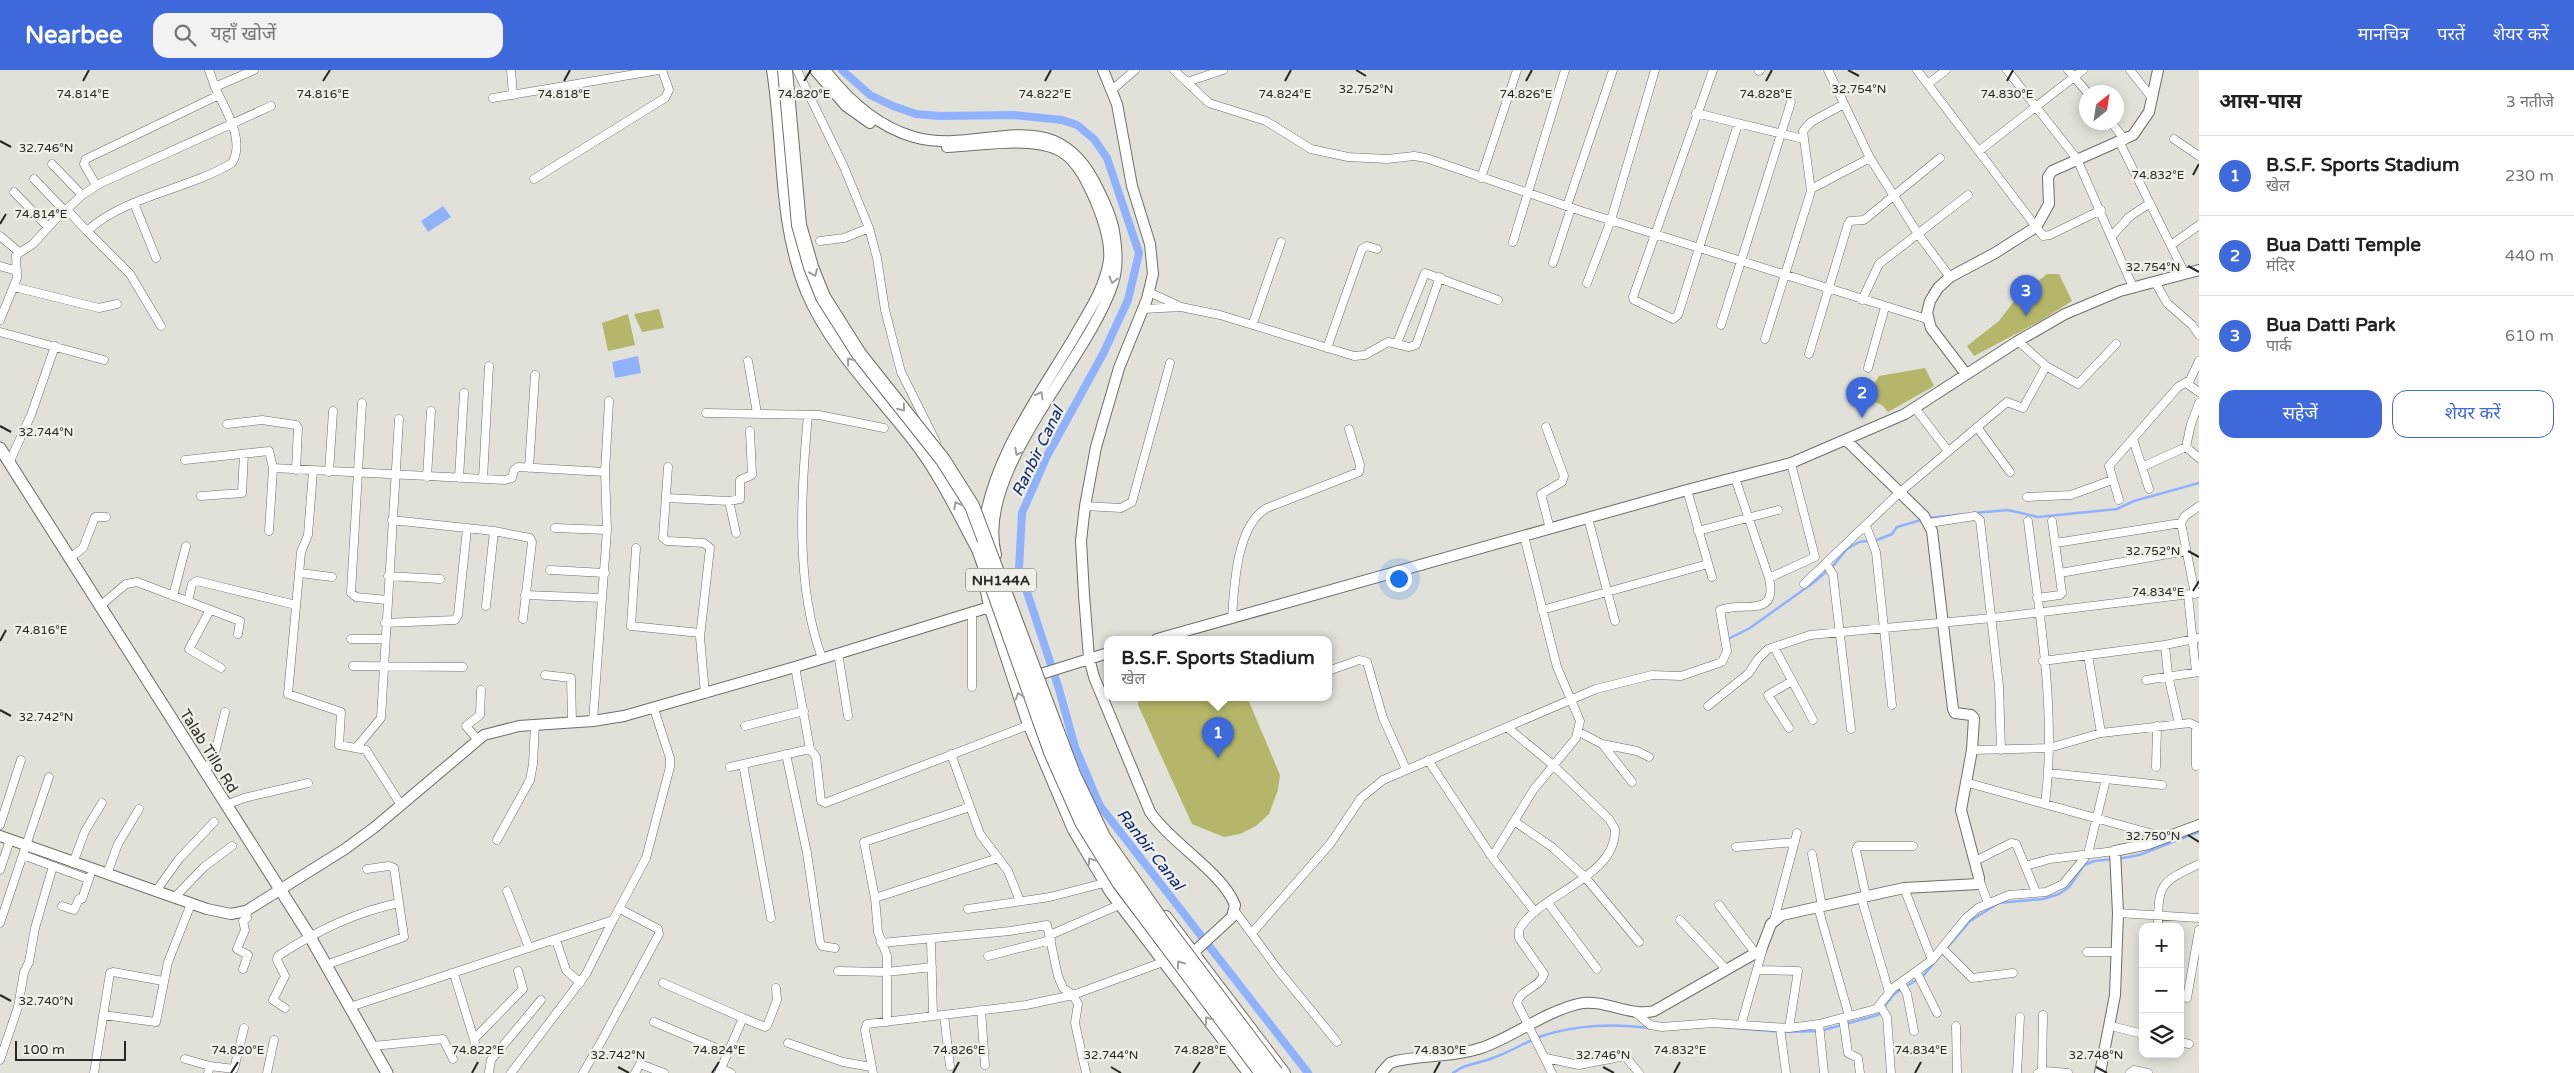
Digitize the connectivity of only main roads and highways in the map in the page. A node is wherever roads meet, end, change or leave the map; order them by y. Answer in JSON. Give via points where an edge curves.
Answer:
{"nodes":[{"id":1,"x":774,"y":70,"type":"edge"},
{"id":2,"x":785,"y":70,"type":"edge"},
{"id":3,"x":3,"y":456,"type":"edge"},
{"id":4,"x":387,"y":1073,"type":"edge"},
{"id":5,"x":1262,"y":1073,"type":"edge"},
{"id":6,"x":1276,"y":1073,"type":"edge"}],
"edges":[{"from":5,"to":1,"type":"highway","number":"NH144A","one_way":true,"bridge":true,"via":[[1120,882],[1082,822],[1057,769],[979,549],[958,506],[916,442],[846,355],[817,310],[800,267],[790,227]]},
{"from":2,"to":6,"type":"highway","number":"NH144A","one_way":true,"bridge":true,"via":[[799,225],[824,297],[859,354],[943,460],[972,506],[1074,774],[1104,837]]},
{"from":3,"to":4,"type":"main road","name":"Talab Tillo Rd","via":[[309,935]]}]}
